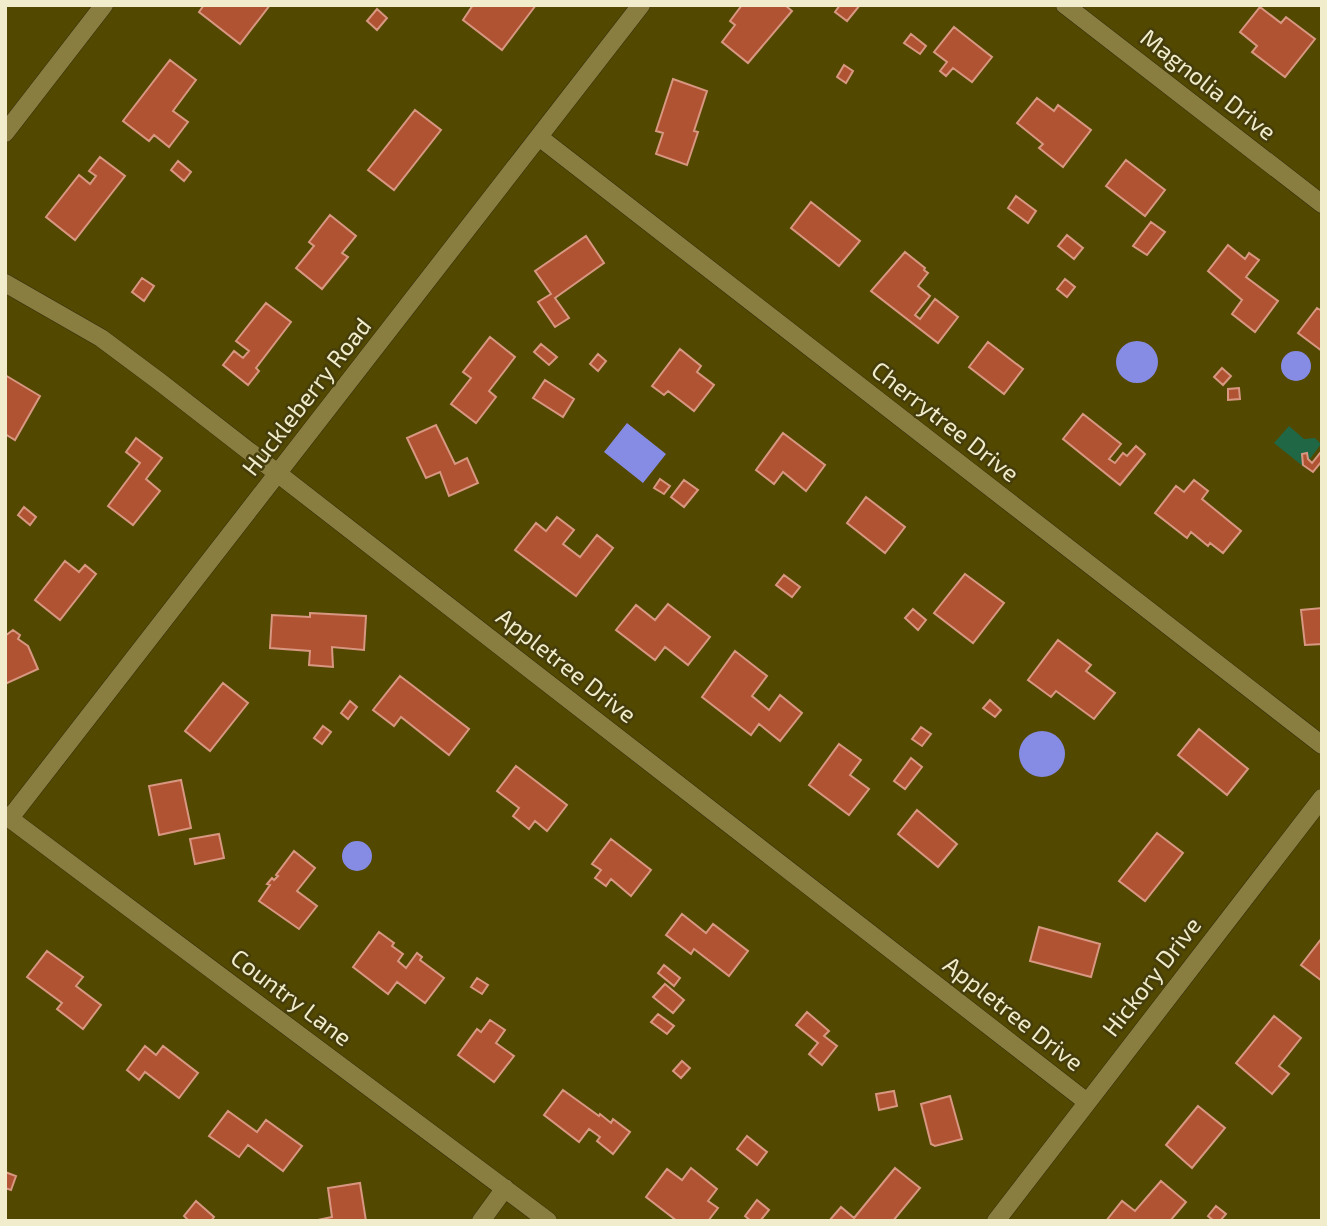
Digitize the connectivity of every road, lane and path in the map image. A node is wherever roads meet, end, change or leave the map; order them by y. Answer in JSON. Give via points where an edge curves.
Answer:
{"nodes":[{"id":1,"x":104,"y":5,"type":"edge"},
{"id":2,"x":642,"y":5,"type":"edge"},
{"id":3,"x":1065,"y":5,"type":"edge"},
{"id":4,"x":5,"y":133,"type":"edge"},
{"id":5,"x":539,"y":137,"type":"junction"},
{"id":6,"x":1322,"y":204,"type":"edge"},
{"id":7,"x":5,"y":283,"type":"edge"},
{"id":8,"x":279,"y":475,"type":"junction"},
{"id":9,"x":1322,"y":745,"type":"edge"},
{"id":10,"x":1322,"y":798,"type":"edge"},
{"id":11,"x":8,"y":817,"type":"edge"},
{"id":12,"x":1087,"y":1102,"type":"junction"},
{"id":13,"x":505,"y":1188,"type":"junction"},
{"id":14,"x":481,"y":1221,"type":"edge"},
{"id":15,"x":548,"y":1221,"type":"edge"},
{"id":16,"x":996,"y":1221,"type":"edge"}],
"edges":[{"from":1,"to":4,"type":"street"},
{"from":2,"to":5,"type":"street","name":"Huckleberry Road"},
{"from":3,"to":6,"type":"street","name":"Magnolia Drive"},
{"from":5,"to":8,"type":"street","name":"Huckleberry Road"},
{"from":5,"to":9,"type":"street","name":"Cherrytree Drive"},
{"from":7,"to":8,"type":"street","name":"Appletree Drive","via":[[101,338]]},
{"from":8,"to":11,"type":"street","name":"Huckleberry Road"},
{"from":8,"to":12,"type":"street","name":"Appletree Drive"},
{"from":10,"to":12,"type":"street","name":"Hickory Drive"},
{"from":11,"to":13,"type":"street","name":"Country Lane"},
{"from":12,"to":16,"type":"street","name":"Hickory Drive"},
{"from":13,"to":14,"type":"street"},
{"from":13,"to":15,"type":"street","name":"Country Lane"}]}
